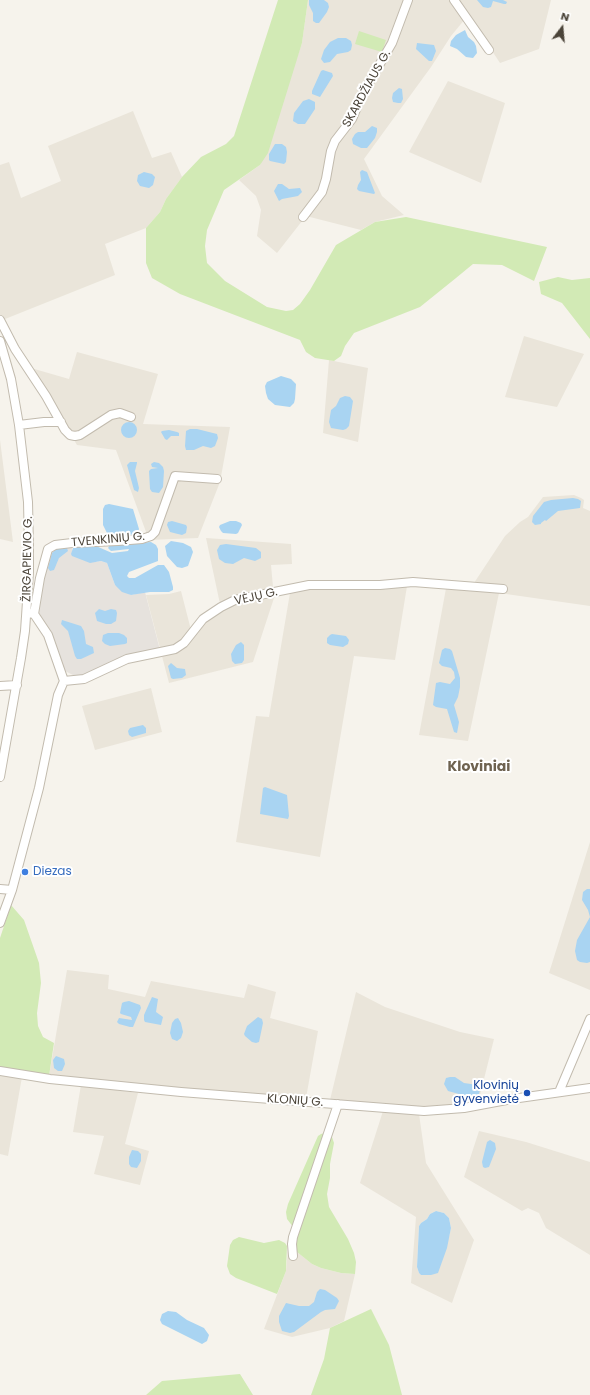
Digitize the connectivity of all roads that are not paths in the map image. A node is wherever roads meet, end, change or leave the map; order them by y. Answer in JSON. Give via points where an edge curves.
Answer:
{"nodes":[{"id":1,"x":408,"y":0,"type":"edge"},
{"id":2,"x":454,"y":0,"type":"edge"},
{"id":3,"x":490,"y":50,"type":"dead end"},
{"id":4,"x":303,"y":217,"type":"dead end"},
{"id":5,"x":0,"y":320,"type":"edge"},
{"id":6,"x":0,"y":341,"type":"edge"},
{"id":7,"x":131,"y":417,"type":"dead end"},
{"id":8,"x":60,"y":422,"type":"junction"},
{"id":9,"x":19,"y":425,"type":"junction"},
{"id":10,"x":217,"y":479,"type":"dead end"},
{"id":11,"x":502,"y":588,"type":"dead end"},
{"id":12,"x":30,"y":613,"type":"junction"},
{"id":13,"x":64,"y":680,"type":"junction"},
{"id":14,"x":17,"y":685,"type":"junction"},
{"id":15,"x":0,"y":686,"type":"edge"},
{"id":16,"x":0,"y":777,"type":"edge"},
{"id":17,"x":0,"y":889,"type":"edge"},
{"id":18,"x":12,"y":890,"type":"junction"},
{"id":19,"x":0,"y":923,"type":"edge"},
{"id":20,"x":590,"y":1018,"type":"edge"},
{"id":21,"x":0,"y":1071,"type":"edge"},
{"id":22,"x":590,"y":1088,"type":"edge"},
{"id":23,"x":560,"y":1092,"type":"junction"},
{"id":24,"x":338,"y":1104,"type":"junction"},
{"id":25,"x":293,"y":1256,"type":"dead end"}],
"edges":[{"from":1,"to":4,"type":"street","name":"SKARDŽIAUS G.","via":[[392,43],[363,93],[352,119],[335,141],[322,192]]},
{"from":2,"to":3,"type":"street"},
{"from":5,"to":8,"type":"street"},
{"from":6,"to":9,"type":"street","name":"ŽIRGAPIEVIO G.","via":[[11,379]]},
{"from":7,"to":8,"type":"street","via":[[120,413],[74,436],[70,435]]},
{"from":8,"to":9,"type":"street"},
{"from":9,"to":12,"type":"street","name":"ŽIRGAPIEVIO G.","via":[[29,525]]},
{"from":10,"to":12,"type":"street","name":"TVENKINIŲ G.","via":[[175,476],[155,532],[151,536],[118,541],[72,542],[48,549]]},
{"from":11,"to":13,"type":"street","name":"VĖJŲ G.","via":[[413,582],[380,585],[322,584],[235,600],[204,619],[184,643],[175,649],[127,659],[84,678]]},
{"from":12,"to":13,"type":"street","via":[[48,635]]},
{"from":12,"to":14,"type":"street","name":"ŽIRGAPIEVIO G."},
{"from":13,"to":18,"type":"street","via":[[58,695],[39,788]]},
{"from":14,"to":15,"type":"street"},
{"from":14,"to":16,"type":"street","name":"ŽIRGAPIEVIO G."},
{"from":17,"to":18,"type":"street"},
{"from":18,"to":19,"type":"street"},
{"from":20,"to":23,"type":"street"},
{"from":21,"to":24,"type":"street","name":"KLONIŲ G.","via":[[167,1091]]},
{"from":22,"to":23,"type":"street","name":"KLONIŲ G."},
{"from":23,"to":24,"type":"street","name":"KLONIŲ G.","via":[[464,1108],[424,1111]]},
{"from":24,"to":25,"type":"street","via":[[293,1237]]}]}
